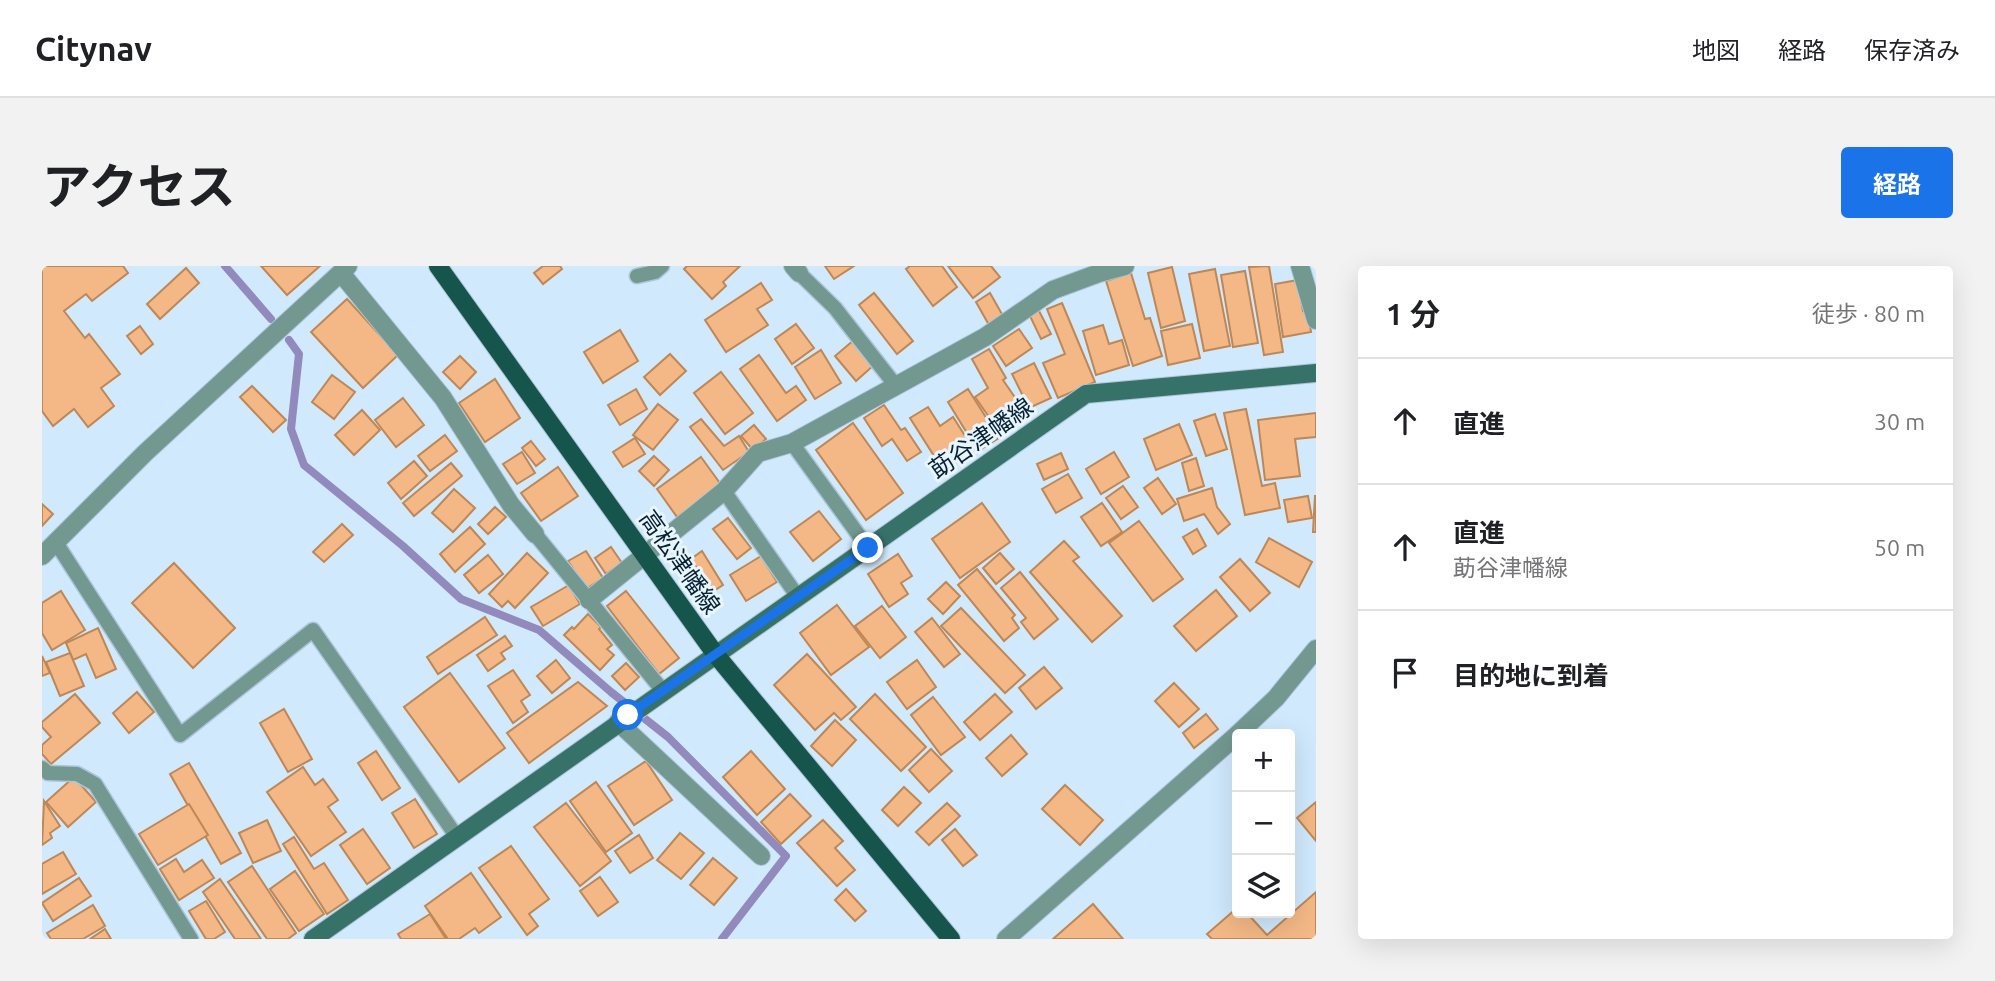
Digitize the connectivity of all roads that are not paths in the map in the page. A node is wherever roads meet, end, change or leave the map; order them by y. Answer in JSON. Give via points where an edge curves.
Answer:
{"nodes":[{"id":1,"x":438,"y":266,"type":"edge"},
{"id":2,"x":662,"y":266,"type":"edge"},
{"id":3,"x":1125,"y":266,"type":"edge"},
{"id":4,"x":1300,"y":266,"type":"edge"},
{"id":5,"x":345,"y":269,"type":"edge"},
{"id":6,"x":796,"y":270,"type":"edge"},
{"id":7,"x":637,"y":276,"type":"dead end"},
{"id":8,"x":1316,"y":320,"type":"edge"},
{"id":9,"x":1316,"y":373,"type":"edge"},
{"id":10,"x":896,"y":386,"type":"junction"},
{"id":11,"x":792,"y":443,"type":"junction"},
{"id":12,"x":724,"y":491,"type":"junction"},
{"id":13,"x":535,"y":534,"type":"joint"},
{"id":14,"x":55,"y":541,"type":"junction"},
{"id":15,"x":868,"y":548,"type":"junction"},
{"id":16,"x":645,"y":554,"type":"junction"},
{"id":17,"x":42,"y":556,"type":"edge"},
{"id":18,"x":798,"y":597,"type":"junction"},
{"id":19,"x":589,"y":600,"type":"junction"},
{"id":20,"x":1316,"y":649,"type":"edge"},
{"id":21,"x":716,"y":655,"type":"junction"},
{"id":22,"x":663,"y":691,"type":"junction"},
{"id":23,"x":623,"y":719,"type":"junction"},
{"id":24,"x":1244,"y":729,"type":"edge"},
{"id":25,"x":1232,"y":740,"type":"edge"},
{"id":26,"x":42,"y":768,"type":"edge"},
{"id":27,"x":457,"y":837,"type":"junction"},
{"id":28,"x":761,"y":856,"type":"dead end"},
{"id":29,"x":191,"y":939,"type":"edge"},
{"id":30,"x":313,"y":939,"type":"edge"},
{"id":31,"x":951,"y":939,"type":"edge"},
{"id":32,"x":1006,"y":939,"type":"edge"}],
"edges":[{"from":1,"to":16,"type":"main road","name":"高松津幡線"},
{"from":2,"to":7,"type":"lane"},
{"from":3,"to":10,"type":"street","via":[[1053,290],[985,337]]},
{"from":4,"to":8,"type":"street"},
{"from":5,"to":13,"type":"street","via":[[443,398],[511,505]]},
{"from":5,"to":14,"type":"street"},
{"from":6,"to":10,"type":"lane","via":[[835,308]]},
{"from":9,"to":15,"type":"main road","name":"莇谷津幡線","via":[[1086,394]]},
{"from":10,"to":11,"type":"street"},
{"from":11,"to":12,"type":"street","via":[[758,453]]},
{"from":11,"to":15,"type":"lane"},
{"from":12,"to":16,"type":"street"},
{"from":12,"to":18,"type":"lane"},
{"from":13,"to":19,"type":"lane"},
{"from":14,"to":17,"type":"street"},
{"from":14,"to":27,"type":"lane","via":[[180,735],[313,630]]},
{"from":15,"to":18,"type":"main road","name":"莇谷津幡線"},
{"from":16,"to":19,"type":"street"},
{"from":16,"to":21,"type":"main road","name":"高松津幡線"},
{"from":18,"to":21,"type":"main road","name":"莇谷津幡線"},
{"from":19,"to":22,"type":"lane"},
{"from":20,"to":24,"type":"street"},
{"from":21,"to":22,"type":"main road","name":"莇谷津幡線"},
{"from":21,"to":31,"type":"main road","name":"高松津幡線"},
{"from":22,"to":23,"type":"main road","name":"莇谷津幡線"},
{"from":23,"to":27,"type":"main road","name":"莇谷津幡線"},
{"from":23,"to":28,"type":"street"},
{"from":25,"to":32,"type":"street"},
{"from":26,"to":29,"type":"lane","via":[[48,773],[77,774],[95,784]]},
{"from":27,"to":30,"type":"main road","name":"莇谷津幡線"}]}
